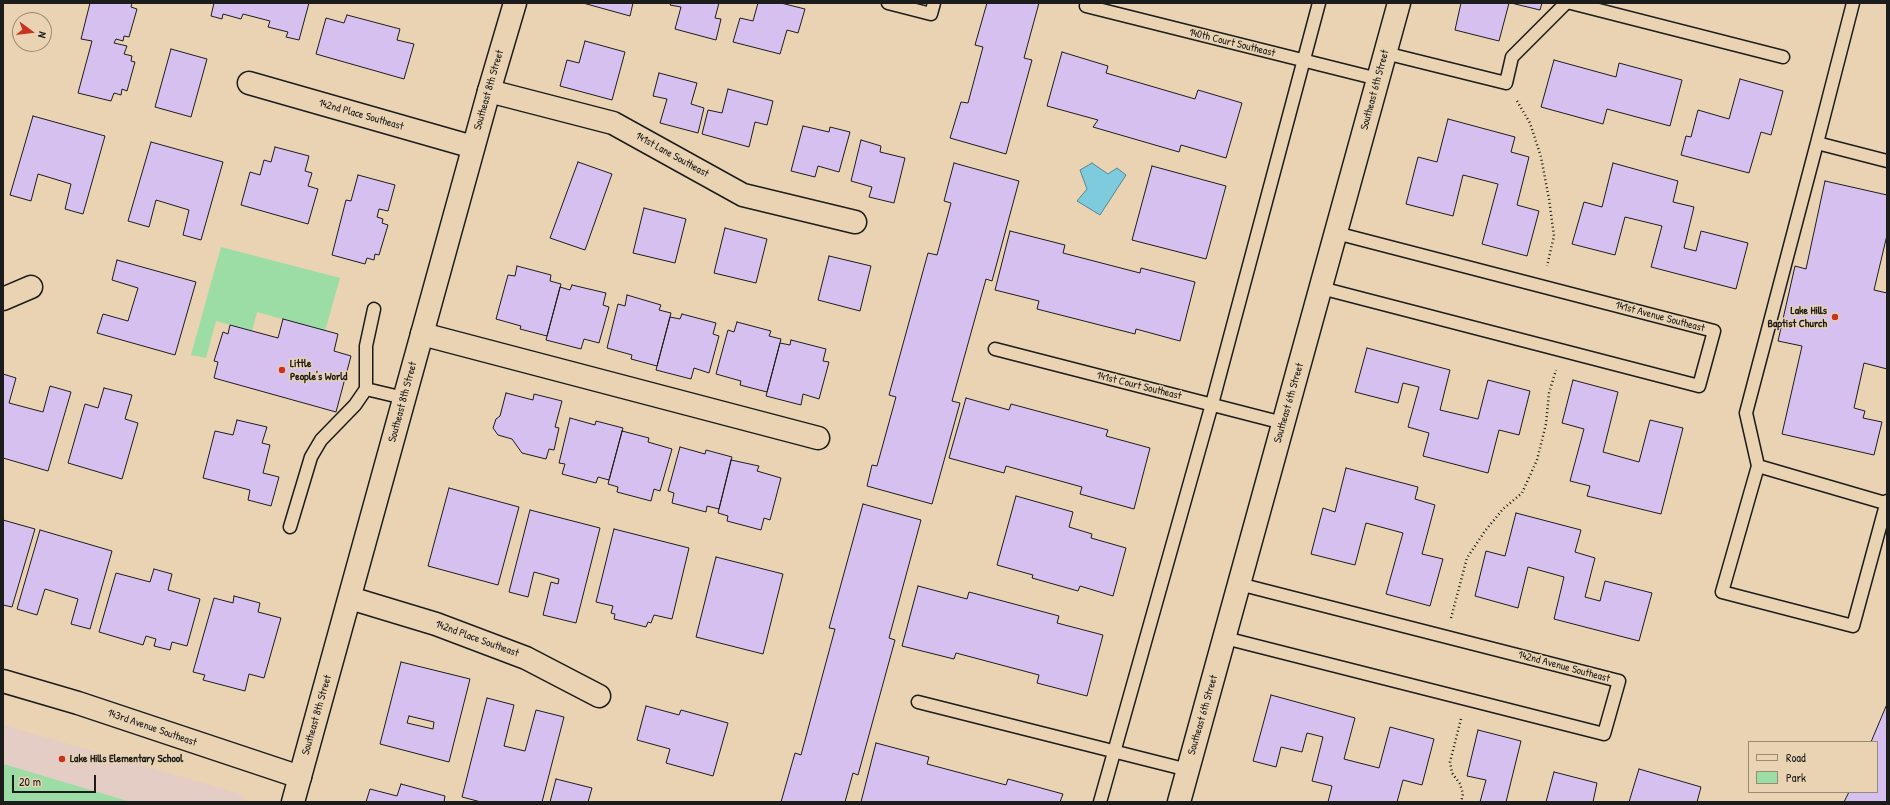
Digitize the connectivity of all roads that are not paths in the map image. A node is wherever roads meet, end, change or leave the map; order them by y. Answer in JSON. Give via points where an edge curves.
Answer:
{"nodes":[{"id":1,"x":514,"y":3,"type":"edge"},
{"id":2,"x":888,"y":3,"type":"edge"},
{"id":3,"x":934,"y":3,"type":"edge"},
{"id":4,"x":1319,"y":3,"type":"edge"},
{"id":5,"x":1399,"y":3,"type":"edge"},
{"id":6,"x":1566,"y":3,"type":"edge"},
{"id":7,"x":1571,"y":3,"type":"edge"},
{"id":8,"x":1853,"y":3,"type":"edge"},
{"id":9,"x":1086,"y":6,"type":"dead end"},
{"id":10,"x":1385,"y":53,"type":"junction"},
{"id":11,"x":1783,"y":56,"type":"dead end"},
{"id":12,"x":1303,"y":62,"type":"junction"},
{"id":13,"x":1378,"y":80,"type":"junction"},
{"id":14,"x":249,"y":83,"type":"dead end"},
{"id":15,"x":488,"y":91,"type":"junction"},
{"id":16,"x":1817,"y":144,"type":"junction"},
{"id":17,"x":473,"y":147,"type":"junction"},
{"id":18,"x":1887,"y":161,"type":"edge"},
{"id":19,"x":854,"y":222,"type":"dead end"},
{"id":20,"x":1336,"y":233,"type":"junction"},
{"id":21,"x":31,"y":287,"type":"dead end"},
{"id":22,"x":1321,"y":288,"type":"junction"},
{"id":23,"x":3,"y":300,"type":"edge"},
{"id":24,"x":374,"y":309,"type":"dead end"},
{"id":25,"x":422,"y":334,"type":"junction"},
{"id":26,"x":995,"y":350,"type":"dead end"},
{"id":27,"x":366,"y":389,"type":"junction"},
{"id":28,"x":404,"y":398,"type":"junction"},
{"id":29,"x":1212,"y":404,"type":"junction"},
{"id":30,"x":1283,"y":423,"type":"junction"},
{"id":31,"x":818,"y":438,"type":"dead end"},
{"id":32,"x":1758,"y":466,"type":"junction"},
{"id":33,"x":1886,"y":502,"type":"edge"},
{"id":34,"x":290,"y":527,"type":"dead end"},
{"id":35,"x":1239,"y":584,"type":"junction"},
{"id":36,"x":350,"y":598,"type":"junction"},
{"id":37,"x":1225,"y":638,"type":"junction"},
{"id":38,"x":3,"y":682,"type":"edge"},
{"id":39,"x":599,"y":696,"type":"dead end"},
{"id":40,"x":918,"y":702,"type":"dead end"},
{"id":41,"x":1114,"y":752,"type":"junction"},
{"id":42,"x":1188,"y":770,"type":"junction"},
{"id":43,"x":300,"y":777,"type":"junction"},
{"id":44,"x":293,"y":802,"type":"edge"},
{"id":45,"x":1100,"y":802,"type":"edge"},
{"id":46,"x":1179,"y":802,"type":"edge"}],
"edges":[{"from":1,"to":15,"type":"street","name":"Southeast 8th Street"},
{"from":2,"to":3,"type":"lane","via":[[931,14]]},
{"from":4,"to":12,"type":"lane"},
{"from":5,"to":10,"type":"street","name":"Southeast 6th Street"},
{"from":6,"to":10,"type":"lane","via":[[1512,57],[1506,83]]},
{"from":7,"to":11,"type":"lane"},
{"from":8,"to":16,"type":"lane"},
{"from":9,"to":12,"type":"lane","name":"140th Court Southeast"},
{"from":10,"to":13,"type":"street","name":"Southeast 6th Street"},
{"from":12,"to":13,"type":"lane","name":"140th Court Southeast"},
{"from":12,"to":29,"type":"lane"},
{"from":13,"to":20,"type":"street","name":"Southeast 6th Street"},
{"from":14,"to":17,"type":"street","name":"142nd Place Southeast"},
{"from":15,"to":17,"type":"street","name":"Southeast 8th Street"},
{"from":15,"to":19,"type":"street","name":"141st Lane Southeast","via":[[613,123],[743,195]]},
{"from":16,"to":18,"type":"lane"},
{"from":16,"to":32,"type":"lane","via":[[1746,413]]},
{"from":17,"to":25,"type":"street","name":"Southeast 8th Street"},
{"from":20,"to":22,"type":"street","name":"Southeast 6th Street"},
{"from":20,"to":22,"type":"lane","name":"141st Avenue Southeast","via":[[1714,331],[1699,386]]},
{"from":21,"to":23,"type":"street"},
{"from":22,"to":30,"type":"street","name":"Southeast 6th Street"},
{"from":24,"to":27,"type":"lane","via":[[366,346]]},
{"from":25,"to":28,"type":"street","name":"Southeast 8th Street"},
{"from":25,"to":31,"type":"street"},
{"from":26,"to":29,"type":"lane","name":"141st Court Southeast"},
{"from":27,"to":28,"type":"lane"},
{"from":27,"to":34,"type":"lane","via":[[355,405],[321,440],[311,457]]},
{"from":28,"to":36,"type":"street","name":"Southeast 8th Street"},
{"from":29,"to":30,"type":"lane","name":"141st Court Southeast"},
{"from":29,"to":41,"type":"lane"},
{"from":30,"to":35,"type":"street","name":"Southeast 6th Street"},
{"from":32,"to":33,"type":"lane"},
{"from":32,"to":33,"type":"lane","via":[[1722,592],[1853,626]]},
{"from":35,"to":37,"type":"street","name":"Southeast 6th Street"},
{"from":35,"to":37,"type":"lane","name":"142nd Avenue Southeast","via":[[1619,681],[1604,734]]},
{"from":36,"to":39,"type":"street","name":"142nd Place Southeast","via":[[436,624],[526,658]]},
{"from":36,"to":43,"type":"street","name":"Southeast 8th Street"},
{"from":37,"to":42,"type":"street","name":"Southeast 6th Street"},
{"from":38,"to":43,"type":"street","name":"143rd Avenue Southeast","via":[[78,703]]},
{"from":40,"to":41,"type":"lane"},
{"from":41,"to":42,"type":"lane"},
{"from":41,"to":45,"type":"lane"},
{"from":42,"to":46,"type":"street","name":"Southeast 6th Street"},
{"from":43,"to":44,"type":"street","name":"Southeast 8th Street"}]}
